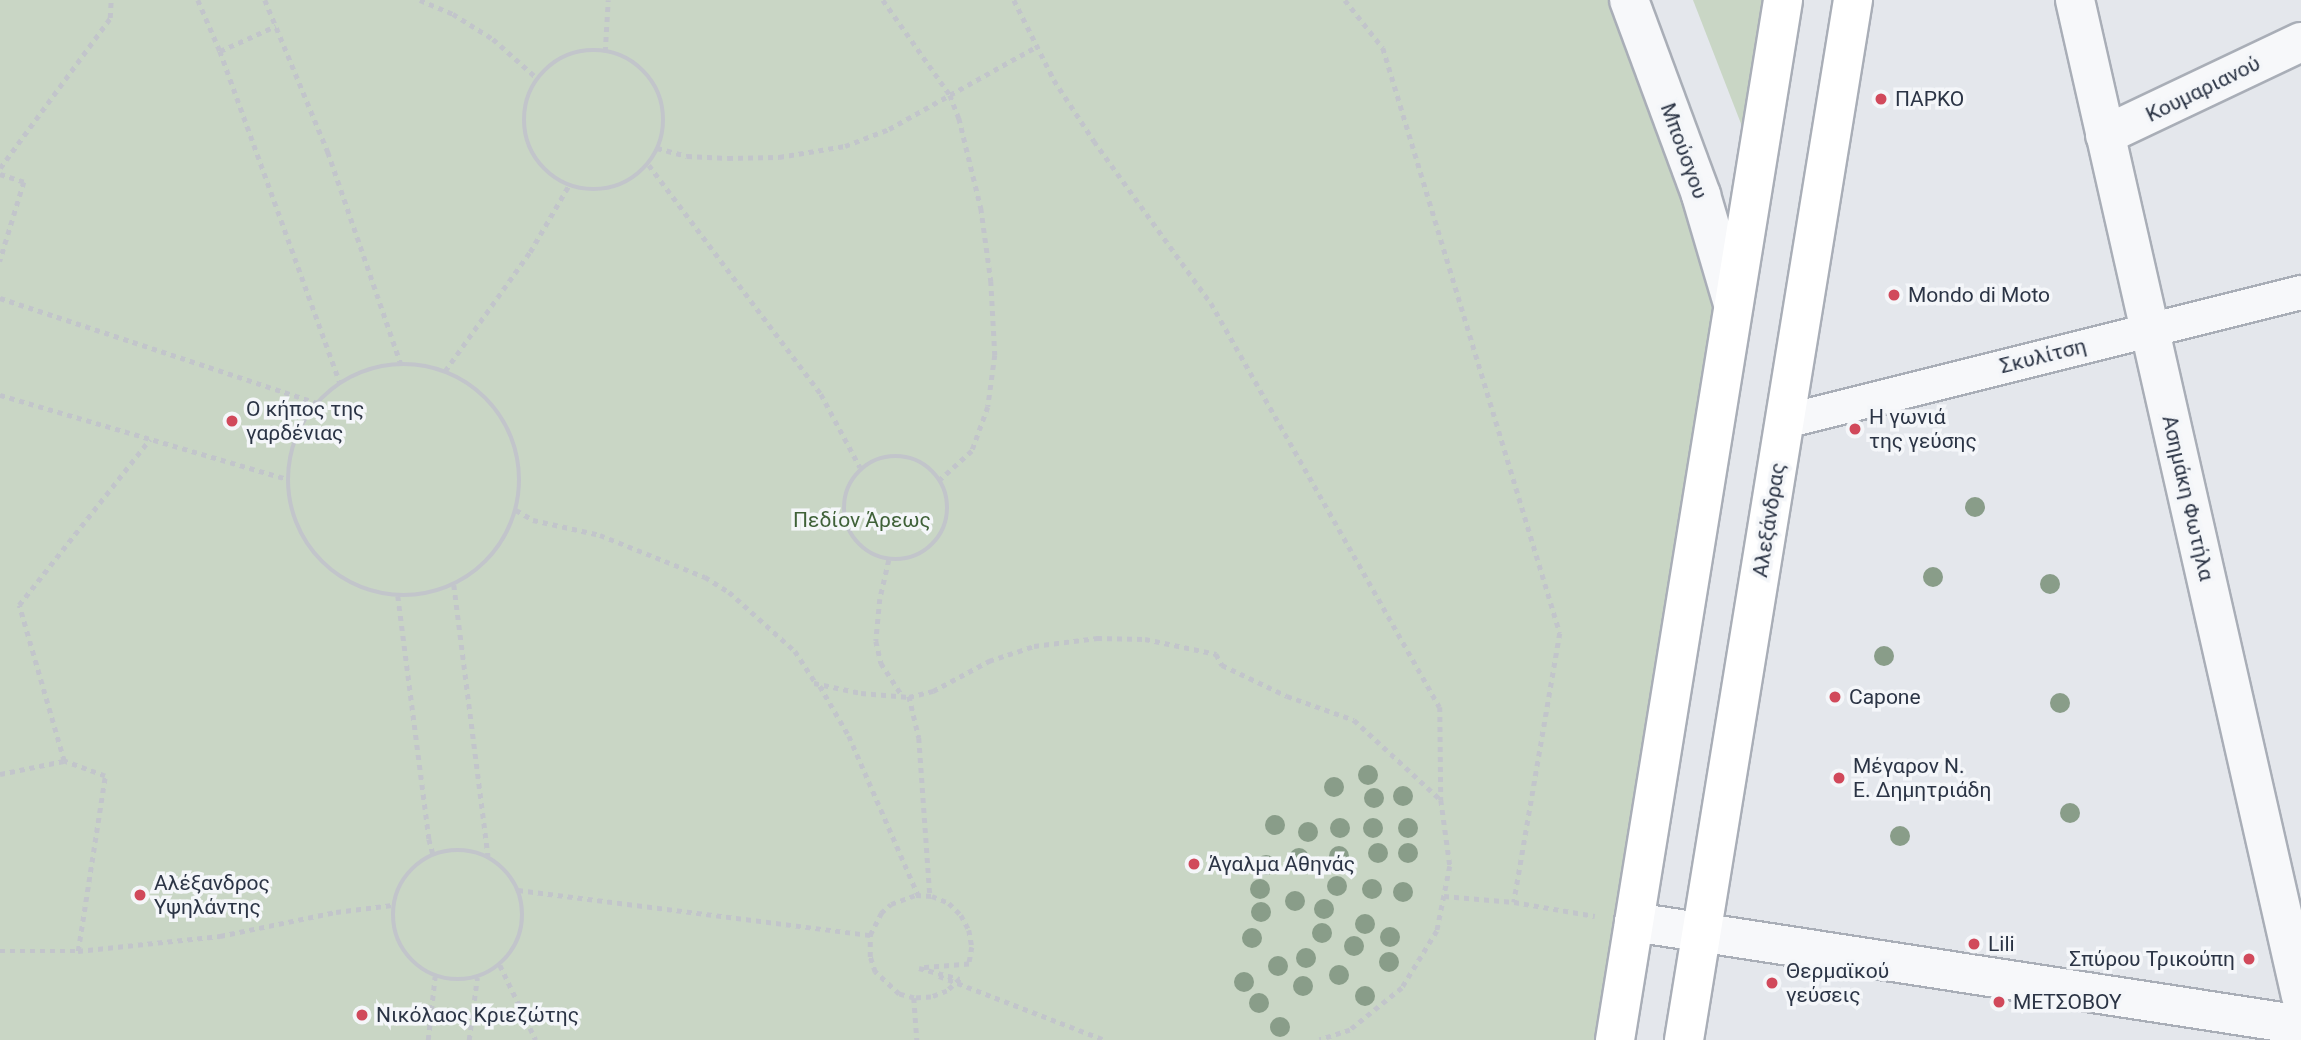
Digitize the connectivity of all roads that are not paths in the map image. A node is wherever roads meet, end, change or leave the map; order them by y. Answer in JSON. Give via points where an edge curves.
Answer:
{"nodes":[{"id":1,"x":1629,"y":0,"type":"edge"},
{"id":2,"x":1783,"y":0,"type":"edge"},
{"id":3,"x":1853,"y":0,"type":"edge"},
{"id":4,"x":2075,"y":0,"type":"edge"},
{"id":5,"x":2301,"y":42,"type":"edge"},
{"id":6,"x":2105,"y":135,"type":"junction"},
{"id":7,"x":2301,"y":292,"type":"edge"},
{"id":8,"x":1733,"y":304,"type":"junction"},
{"id":9,"x":2149,"y":329,"type":"junction"},
{"id":10,"x":1785,"y":421,"type":"junction"},
{"id":11,"x":1618,"y":920,"type":"junction"},
{"id":12,"x":1702,"y":934,"type":"junction"},
{"id":13,"x":2301,"y":996,"type":"edge"},
{"id":14,"x":2301,"y":1025,"type":"edge"},
{"id":15,"x":1615,"y":1040,"type":"edge"},
{"id":16,"x":1684,"y":1040,"type":"edge"}],
"edges":[{"from":1,"to":8,"type":"street","name":"Μπούσγου","via":[[1701,195]]},
{"from":2,"to":8,"type":"main road"},
{"from":3,"to":10,"type":"main road","name":"Αλεξάνδρας"},
{"from":4,"to":6,"type":"street","name":"Ασημάκη Φωτήλα"},
{"from":5,"to":6,"type":"street","name":"Κουμαριανού"},
{"from":6,"to":9,"type":"street","name":"Ασημάκη Φωτήλα"},
{"from":7,"to":9,"type":"street","name":"Σκυλίτση"},
{"from":8,"to":11,"type":"main road"},
{"from":9,"to":10,"type":"street","name":"Σκυλίτση"},
{"from":9,"to":13,"type":"street","name":"Ασημάκη Φωτήλα"},
{"from":10,"to":12,"type":"main road","name":"Αλεξάνδρας"},
{"from":11,"to":12,"type":"street"},
{"from":11,"to":15,"type":"main road"},
{"from":12,"to":14,"type":"street"},
{"from":12,"to":16,"type":"main road","name":"Αλεξάνδρας"}]}
